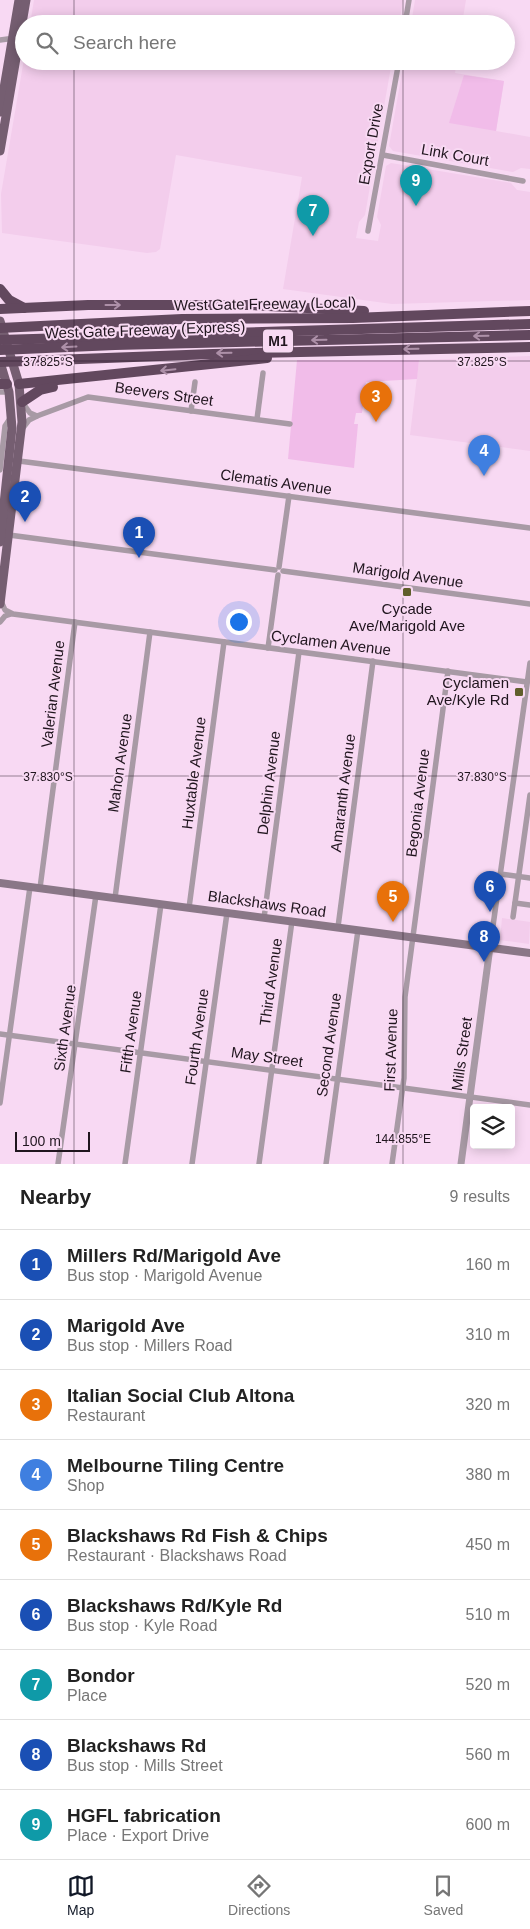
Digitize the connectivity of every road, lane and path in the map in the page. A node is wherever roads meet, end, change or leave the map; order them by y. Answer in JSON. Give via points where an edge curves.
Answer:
{"nodes":[{"id":1,"x":19,"y":0,"type":"edge"},
{"id":2,"x":26,"y":0,"type":"edge"},
{"id":3,"x":409,"y":0,"type":"edge"},
{"id":4,"x":18,"y":15,"type":"edge"},
{"id":5,"x":22,"y":15,"type":"edge"},
{"id":6,"x":406,"y":15,"type":"edge"},
{"id":7,"x":15,"y":38,"type":"edge"},
{"id":8,"x":0,"y":40,"type":"edge"},
{"id":9,"x":15,"y":43,"type":"edge"},
{"id":10,"x":15,"y":45,"type":"edge"},
{"id":11,"x":397,"y":70,"type":"edge"},
{"id":12,"x":0,"y":112,"type":"edge"},
{"id":13,"x":0,"y":151,"type":"edge"},
{"id":14,"x":383,"y":155,"type":"junction"},
{"id":15,"x":523,"y":181,"type":"dead end"},
{"id":16,"x":368,"y":231,"type":"dead end"},
{"id":17,"x":0,"y":289,"type":"edge"},
{"id":18,"x":0,"y":309,"type":"edge"},
{"id":19,"x":26,"y":309,"type":"junction"},
{"id":20,"x":530,"y":311,"type":"edge"},
{"id":21,"x":450,"y":313,"type":"junction"},
{"id":22,"x":0,"y":321,"type":"edge"},
{"id":23,"x":530,"y":324,"type":"edge"},
{"id":24,"x":0,"y":328,"type":"edge"},
{"id":25,"x":530,"y":335,"type":"edge"},
{"id":26,"x":0,"y":340,"type":"edge"},
{"id":27,"x":24,"y":344,"type":"junction"},
{"id":28,"x":530,"y":347,"type":"edge"},
{"id":29,"x":0,"y":350,"type":"edge"},
{"id":30,"x":325,"y":351,"type":"junction"},
{"id":31,"x":0,"y":362,"type":"edge"},
{"id":32,"x":263,"y":372,"type":"dead end"},
{"id":33,"x":130,"y":374,"type":"junction"},
{"id":34,"x":195,"y":382,"type":"dead end"},
{"id":35,"x":20,"y":384,"type":"junction"},
{"id":36,"x":4,"y":388,"type":"edge"},
{"id":37,"x":22,"y":402,"type":"junction"},
{"id":38,"x":191,"y":411,"type":"junction"},
{"id":39,"x":12,"y":416,"type":"junction"},
{"id":40,"x":37,"y":416,"type":"junction"},
{"id":41,"x":257,"y":419,"type":"junction"},
{"id":42,"x":290,"y":424,"type":"dead end"},
{"id":43,"x":22,"y":429,"type":"junction"},
{"id":44,"x":19,"y":461,"type":"junction"},
{"id":45,"x":0,"y":470,"type":"edge"},
{"id":46,"x":289,"y":496,"type":"junction"},
{"id":47,"x":1,"y":516,"type":"edge"},
{"id":48,"x":530,"y":528,"type":"edge"},
{"id":49,"x":2,"y":536,"type":"edge"},
{"id":50,"x":279,"y":571,"type":"junction"},
{"id":51,"x":1,"y":600,"type":"edge"},
{"id":52,"x":0,"y":604,"type":"edge"},
{"id":53,"x":530,"y":604,"type":"edge"},
{"id":54,"x":13,"y":614,"type":"junction"},
{"id":55,"x":0,"y":622,"type":"edge"},
{"id":56,"x":75,"y":622,"type":"junction"},
{"id":57,"x":150,"y":632,"type":"junction"},
{"id":58,"x":224,"y":642,"type":"junction"},
{"id":59,"x":268,"y":648,"type":"junction"},
{"id":60,"x":298,"y":652,"type":"junction"},
{"id":61,"x":373,"y":661,"type":"junction"},
{"id":62,"x":530,"y":663,"type":"edge"},
{"id":63,"x":448,"y":671,"type":"junction"},
{"id":64,"x":527,"y":682,"type":"junction"},
{"id":65,"x":530,"y":795,"type":"edge"},
{"id":66,"x":500,"y":874,"type":"junction"},
{"id":67,"x":519,"y":876,"type":"junction"},
{"id":68,"x":530,"y":878,"type":"edge"},
{"id":69,"x":0,"y":883,"type":"edge"},
{"id":70,"x":30,"y":887,"type":"junction"},
{"id":71,"x":40,"y":888,"type":"junction"},
{"id":72,"x":96,"y":895,"type":"junction"},
{"id":73,"x":114,"y":898,"type":"junction"},
{"id":74,"x":515,"y":903,"type":"junction"},
{"id":75,"x":161,"y":904,"type":"junction"},
{"id":76,"x":530,"y":905,"type":"edge"},
{"id":77,"x":189,"y":908,"type":"junction"},
{"id":78,"x":227,"y":913,"type":"junction"},
{"id":79,"x":513,"y":917,"type":"dead end"},
{"id":80,"x":264,"y":918,"type":"junction"},
{"id":81,"x":292,"y":921,"type":"junction"},
{"id":82,"x":338,"y":928,"type":"junction"},
{"id":83,"x":358,"y":930,"type":"junction"},
{"id":84,"x":413,"y":937,"type":"junction"},
{"id":85,"x":490,"y":948,"type":"junction"},
{"id":86,"x":530,"y":953,"type":"edge"},
{"id":87,"x":0,"y":1034,"type":"edge"},
{"id":88,"x":9,"y":1036,"type":"junction"},
{"id":89,"x":75,"y":1044,"type":"junction"},
{"id":90,"x":141,"y":1053,"type":"junction"},
{"id":91,"x":206,"y":1062,"type":"junction"},
{"id":92,"x":272,"y":1070,"type":"junction"},
{"id":93,"x":337,"y":1079,"type":"junction"},
{"id":94,"x":403,"y":1088,"type":"junction"},
{"id":95,"x":470,"y":1097,"type":"junction"},
{"id":96,"x":0,"y":1103,"type":"edge"},
{"id":97,"x":530,"y":1105,"type":"edge"},
{"id":98,"x":58,"y":1164,"type":"edge"},
{"id":99,"x":125,"y":1164,"type":"edge"},
{"id":100,"x":192,"y":1164,"type":"edge"},
{"id":101,"x":259,"y":1164,"type":"edge"},
{"id":102,"x":326,"y":1164,"type":"edge"},
{"id":103,"x":392,"y":1164,"type":"edge"},
{"id":104,"x":461,"y":1164,"type":"edge"}],
"edges":[{"from":1,"to":4,"type":"main road"},
{"from":2,"to":5,"type":"main road"},
{"from":3,"to":6,"type":"street"},
{"from":7,"to":8,"type":"street"},
{"from":9,"to":12,"type":"main road"},
{"from":10,"to":13,"type":"main road"},
{"from":11,"to":14,"type":"street","name":"Export Drive"},
{"from":14,"to":15,"type":"street","name":"Link Court"},
{"from":14,"to":16,"type":"street","name":"Export Drive"},
{"from":17,"to":19,"type":"highway","via":[[9,300]]},
{"from":18,"to":19,"type":"highway"},
{"from":19,"to":21,"type":"highway","one_way":true,"via":[[88,305],[250,305]]},
{"from":20,"to":21,"type":"highway","name":"West Gate Freeway (Local)","number":"M1"},
{"from":21,"to":24,"type":"highway","name":"West Gate Freeway (Local)","number":"M1","via":[[353,318],[182,319]]},
{"from":22,"to":35,"type":"main road"},
{"from":23,"to":27,"type":"highway","name":"West Gate Freeway (Express)","number":"M1"},
{"from":25,"to":27,"type":"highway","name":"West Gate Freeway (Express)","number":"M1","one_way":true},
{"from":26,"to":27,"type":"highway","name":"West Gate Freeway (Express)","number":"M1"},
{"from":27,"to":29,"type":"highway","name":"West Gate Freeway (Express)","number":"M1"},
{"from":28,"to":30,"type":"highway","number":"M1","one_way":true},
{"from":30,"to":31,"type":"highway","number":"M1","one_way":true},
{"from":30,"to":33,"type":"highway","one_way":true},
{"from":31,"to":36,"type":"main road"},
{"from":32,"to":41,"type":"street"},
{"from":33,"to":35,"type":"highway"},
{"from":33,"to":37,"type":"highway","via":[[40,390]]},
{"from":34,"to":38,"type":"street"},
{"from":35,"to":36,"type":"main road"},
{"from":35,"to":37,"type":"main road"},
{"from":36,"to":39,"type":"main road"},
{"from":37,"to":40,"type":"street","via":[[30,413]]},
{"from":37,"to":43,"type":"main road"},
{"from":38,"to":40,"type":"street","name":"Beevers Street","via":[[88,397]]},
{"from":38,"to":41,"type":"street","name":"Beevers Street"},
{"from":39,"to":45,"type":"street","via":[[5,426]]},
{"from":39,"to":47,"type":"main road"},
{"from":40,"to":43,"type":"street","name":"Beevers Street"},
{"from":41,"to":42,"type":"street","name":"Beevers Street"},
{"from":43,"to":44,"type":"main road"},
{"from":44,"to":46,"type":"street","name":"Clematis Avenue"},
{"from":44,"to":49,"type":"main road"},
{"from":46,"to":48,"type":"street","name":"Clematis Avenue"},
{"from":46,"to":50,"type":"street"},
{"from":47,"to":49,"type":"main road"},
{"from":49,"to":50,"type":"street","name":"Marigold Avenue"},
{"from":49,"to":51,"type":"main road"},
{"from":50,"to":53,"type":"street","name":"Marigold Avenue"},
{"from":50,"to":59,"type":"street"},
{"from":51,"to":52,"type":"main road"},
{"from":51,"to":54,"type":"street","via":[[5,610]]},
{"from":54,"to":55,"type":"street"},
{"from":54,"to":56,"type":"street","name":"Cyclamen Avenue"},
{"from":56,"to":57,"type":"street","name":"Cyclamen Avenue"},
{"from":56,"to":71,"type":"street","name":"Valerian Avenue"},
{"from":57,"to":58,"type":"street","name":"Cyclamen Avenue"},
{"from":57,"to":73,"type":"street","name":"Mahon Avenue"},
{"from":58,"to":59,"type":"street","name":"Cyclamen Avenue"},
{"from":58,"to":77,"type":"street","name":"Huxtable Avenue"},
{"from":59,"to":60,"type":"street","name":"Cyclamen Avenue"},
{"from":60,"to":61,"type":"street","name":"Cyclamen Avenue"},
{"from":60,"to":80,"type":"street","name":"Delphin Avenue"},
{"from":61,"to":63,"type":"street","name":"Cyclamen Avenue"},
{"from":61,"to":82,"type":"street","name":"Amaranth Avenue"},
{"from":62,"to":64,"type":"street"},
{"from":63,"to":64,"type":"street","name":"Cyclamen Avenue"},
{"from":63,"to":84,"type":"street","name":"Begonia Avenue"},
{"from":64,"to":66,"type":"street"},
{"from":65,"to":67,"type":"street"},
{"from":66,"to":67,"type":"street"},
{"from":66,"to":85,"type":"street"},
{"from":67,"to":68,"type":"street"},
{"from":67,"to":74,"type":"street"},
{"from":69,"to":70,"type":"main road","name":"Blackshaws Road"},
{"from":70,"to":71,"type":"main road","name":"Blackshaws Road"},
{"from":70,"to":88,"type":"street"},
{"from":71,"to":72,"type":"main road","name":"Blackshaws Road"},
{"from":72,"to":73,"type":"main road","name":"Blackshaws Road"},
{"from":72,"to":89,"type":"street","name":"Sixth Avenue"},
{"from":73,"to":75,"type":"main road","name":"Blackshaws Road"},
{"from":74,"to":76,"type":"street"},
{"from":74,"to":79,"type":"street"},
{"from":75,"to":77,"type":"main road","name":"Blackshaws Road"},
{"from":75,"to":90,"type":"street","name":"Fifth Avenue"},
{"from":77,"to":78,"type":"main road","name":"Blackshaws Road"},
{"from":78,"to":80,"type":"main road","name":"Blackshaws Road"},
{"from":78,"to":91,"type":"street","name":"Fourth Avenue"},
{"from":80,"to":81,"type":"main road","name":"Blackshaws Road"},
{"from":81,"to":82,"type":"main road","name":"Blackshaws Road"},
{"from":81,"to":92,"type":"street","name":"Third Avenue"},
{"from":82,"to":83,"type":"main road","name":"Blackshaws Road"},
{"from":83,"to":84,"type":"main road","name":"Blackshaws Road"},
{"from":83,"to":93,"type":"street","name":"Second Avenue"},
{"from":84,"to":85,"type":"main road","name":"Blackshaws Road"},
{"from":84,"to":94,"type":"street","name":"First Avenue","via":[[405,997]]},
{"from":85,"to":86,"type":"main road","name":"Blackshaws Road"},
{"from":85,"to":95,"type":"street","name":"Mills Street"},
{"from":87,"to":88,"type":"street","name":"May Street"},
{"from":88,"to":89,"type":"street","name":"May Street"},
{"from":88,"to":96,"type":"street"},
{"from":89,"to":90,"type":"street","name":"May Street"},
{"from":89,"to":98,"type":"street","name":"Sixth Avenue"},
{"from":90,"to":91,"type":"street","name":"May Street"},
{"from":90,"to":99,"type":"street","name":"Fifth Avenue"},
{"from":91,"to":92,"type":"street","name":"May Street"},
{"from":91,"to":100,"type":"street","name":"Fourth Avenue"},
{"from":92,"to":93,"type":"street","name":"May Street"},
{"from":92,"to":101,"type":"street","name":"Third Avenue"},
{"from":93,"to":94,"type":"street","name":"May Street"},
{"from":93,"to":102,"type":"street","name":"Second Avenue"},
{"from":94,"to":95,"type":"street","name":"May Street"},
{"from":94,"to":103,"type":"street","name":"First Avenue"},
{"from":95,"to":97,"type":"street","name":"May Street"},
{"from":95,"to":104,"type":"street","name":"Mills Street"}]}
